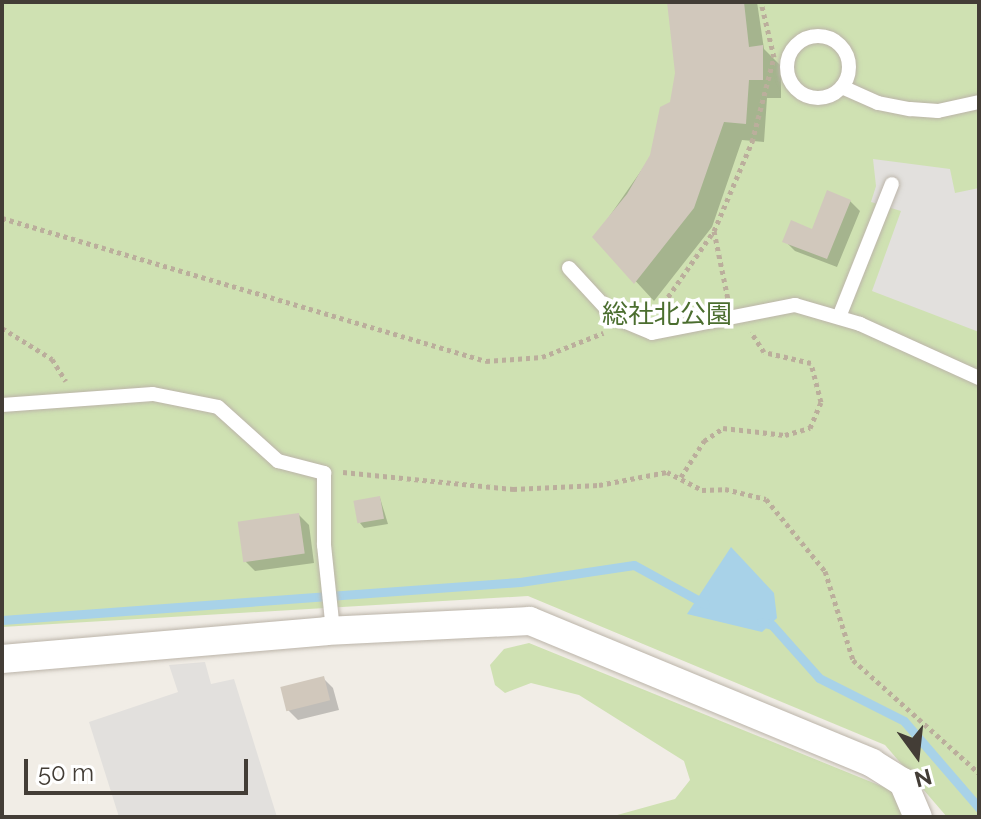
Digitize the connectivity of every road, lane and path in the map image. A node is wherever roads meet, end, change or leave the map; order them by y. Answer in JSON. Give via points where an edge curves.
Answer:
{"nodes":[{"id":1,"x":762,"y":2,"type":"edge"},
{"id":2,"x":842,"y":87,"type":"junction"},
{"id":3,"x":979,"y":102,"type":"edge"},
{"id":4,"x":892,"y":184,"type":"dead end"},
{"id":5,"x":2,"y":218,"type":"edge"},
{"id":6,"x":714,"y":231,"type":"junction"},
{"id":7,"x":569,"y":268,"type":"dead end"},
{"id":8,"x":839,"y":317,"type":"junction"},
{"id":9,"x":739,"y":318,"type":"junction"},
{"id":10,"x":623,"y":321,"type":"junction"},
{"id":11,"x":2,"y":328,"type":"edge"},
{"id":12,"x":643,"y":329,"type":"junction"},
{"id":13,"x":979,"y":378,"type":"edge"},
{"id":14,"x":75,"y":400,"type":"junction"},
{"id":15,"x":2,"y":405,"type":"edge"},
{"id":16,"x":324,"y":473,"type":"junction"},
{"id":17,"x":681,"y":477,"type":"junction"},
{"id":18,"x":333,"y":631,"type":"junction"},
{"id":19,"x":2,"y":659,"type":"edge"},
{"id":20,"x":979,"y":773,"type":"edge"},
{"id":21,"x":918,"y":817,"type":"edge"}],
"edges":[{"from":1,"to":6,"type":"path","via":[[774,57],[770,79],[742,172]]},
{"from":2,"to":2,"type":"lane","via":[[848,58],[836,42],[806,39],[791,52],[791,82],[805,96],[825,98]]},
{"from":2,"to":3,"type":"lane","via":[[878,103],[910,109],[938,111]]},
{"from":4,"to":8,"type":"lane"},
{"from":5,"to":10,"type":"path","via":[[486,361],[575,348]]},
{"from":6,"to":9,"type":"path"},
{"from":6,"to":12,"type":"path"},
{"from":7,"to":10,"type":"lane"},
{"from":8,"to":9,"type":"lane","via":[[795,305]]},
{"from":8,"to":13,"type":"lane"},
{"from":9,"to":12,"type":"lane","via":[[652,333]]},
{"from":9,"to":17,"type":"path","via":[[764,352],[811,363],[821,402],[810,428],[785,435],[723,428],[704,441]]},
{"from":10,"to":12,"type":"lane"},
{"from":11,"to":14,"type":"path","via":[[52,359]]},
{"from":14,"to":15,"type":"lane"},
{"from":14,"to":16,"type":"lane","via":[[153,394],[218,407],[278,461]]},
{"from":16,"to":17,"type":"path","via":[[361,471],[460,487],[513,489],[599,485],[667,472]]},
{"from":16,"to":18,"type":"lane"},
{"from":17,"to":20,"type":"path","via":[[702,490],[725,489],[766,499],[787,519],[825,571],[853,660]]},
{"from":18,"to":19,"type":"street"},
{"from":18,"to":21,"type":"street","via":[[530,621],[872,763],[903,782]]}]}
